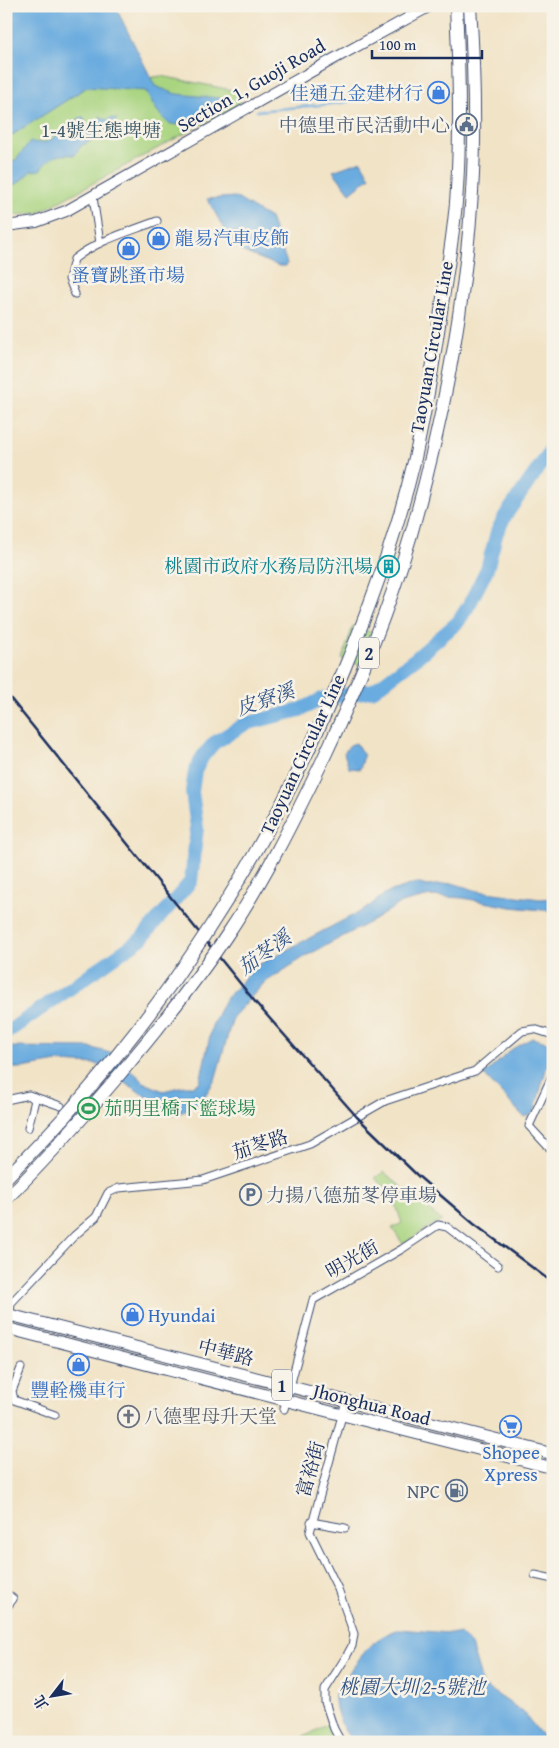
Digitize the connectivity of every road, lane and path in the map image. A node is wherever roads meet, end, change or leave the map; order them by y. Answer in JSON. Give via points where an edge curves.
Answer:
{"nodes":[{"id":1,"x":430,"y":6,"type":"edge"},
{"id":2,"x":456,"y":6,"type":"edge"},
{"id":3,"x":470,"y":6,"type":"edge"},
{"id":4,"x":93,"y":197,"type":"junction"},
{"id":5,"x":157,"y":221,"type":"dead end"},
{"id":6,"x":6,"y":226,"type":"edge"},
{"id":7,"x":100,"y":243,"type":"junction"},
{"id":8,"x":75,"y":294,"type":"dead end"},
{"id":9,"x":553,"y":1035,"type":"edge"},
{"id":10,"x":553,"y":1074,"type":"edge"},
{"id":11,"x":30,"y":1095,"type":"junction"},
{"id":12,"x":6,"y":1100,"type":"edge"},
{"id":13,"x":61,"y":1106,"type":"dead end"},
{"id":14,"x":28,"y":1128,"type":"dead end"},
{"id":15,"x":553,"y":1152,"type":"edge"},
{"id":16,"x":6,"y":1178,"type":"edge"},
{"id":17,"x":6,"y":1199,"type":"edge"},
{"id":18,"x":498,"y":1266,"type":"dead end"},
{"id":19,"x":8,"y":1314,"type":"edge"},
{"id":20,"x":8,"y":1328,"type":"edge"},
{"id":21,"x":21,"y":1368,"type":"dead end"},
{"id":22,"x":291,"y":1387,"type":"junction"},
{"id":23,"x":346,"y":1401,"type":"junction"},
{"id":24,"x":285,"y":1405,"type":"junction"},
{"id":25,"x":55,"y":1415,"type":"dead end"},
{"id":26,"x":342,"y":1415,"type":"junction"},
{"id":27,"x":553,"y":1454,"type":"edge"},
{"id":28,"x":553,"y":1468,"type":"edge"},
{"id":29,"x":311,"y":1522,"type":"junction"},
{"id":30,"x":345,"y":1528,"type":"dead end"},
{"id":31,"x":535,"y":1575,"type":"dead end"},
{"id":32,"x":553,"y":1579,"type":"edge"},
{"id":33,"x":6,"y":1594,"type":"edge"},
{"id":34,"x":6,"y":1608,"type":"edge"},
{"id":35,"x":341,"y":1742,"type":"edge"}],
"edges":[{"from":1,"to":4,"type":"street","name":"Section 1, Guoji Road"},
{"from":2,"to":16,"type":"highway","name":"Taoyuan Circular Line","number":"2","bridge":true,"via":[[460,102],[452,240],[430,387],[395,530],[377,587],[298,776],[214,922],[125,1047]]},
{"from":3,"to":17,"type":"highway","name":"Taoyuan Circular Line","number":"2","bridge":true,"via":[[472,192],[449,373],[410,538],[369,654],[312,783],[276,854],[229,932],[189,990],[137,1054],[46,1159]]},
{"from":4,"to":6,"type":"street","name":"Section 1, Guoji Road","via":[[49,218]]},
{"from":4,"to":7,"type":"street"},
{"from":5,"to":7,"type":"street"},
{"from":7,"to":8,"type":"street","via":[[74,259],[70,279]]},
{"from":9,"to":19,"type":"street","name":"茄苳路","via":[[534,1029],[522,1031],[474,1071],[385,1101],[310,1144],[203,1180],[119,1188],[108,1193],[96,1217],[11,1303]]},
{"from":10,"to":15,"type":"street","via":[[530,1126]]},
{"from":11,"to":12,"type":"street"},
{"from":11,"to":13,"type":"street"},
{"from":11,"to":14,"type":"street","via":[[35,1100]]},
{"from":18,"to":22,"type":"street","name":"明光街","via":[[447,1227],[438,1225],[314,1300]]},
{"from":19,"to":20,"type":"street"},
{"from":19,"to":22,"type":"main road","name":"中華路","number":"1"},
{"from":20,"to":24,"type":"main road","name":"Jhonghua Road","number":"1"},
{"from":21,"to":25,"type":"street","via":[[12,1391],[14,1400]]},
{"from":22,"to":23,"type":"main road","name":"中華路","number":"1"},
{"from":22,"to":24,"type":"street","name":"明光街"},
{"from":23,"to":26,"type":"street","name":"富裕街"},
{"from":23,"to":27,"type":"main road","name":"中華路","number":"1"},
{"from":24,"to":26,"type":"main road","name":"Jhonghua Road","number":"1"},
{"from":26,"to":28,"type":"main road","name":"Jhonghua Road","number":"1"},
{"from":26,"to":29,"type":"street","name":"富裕街"},
{"from":29,"to":30,"type":"street"},
{"from":29,"to":35,"type":"street","name":"富裕街","via":[[310,1532],[338,1589],[354,1634],[352,1646],[325,1690],[325,1702]]},
{"from":31,"to":32,"type":"street"},
{"from":33,"to":34,"type":"street","via":[[13,1599]]}]}
